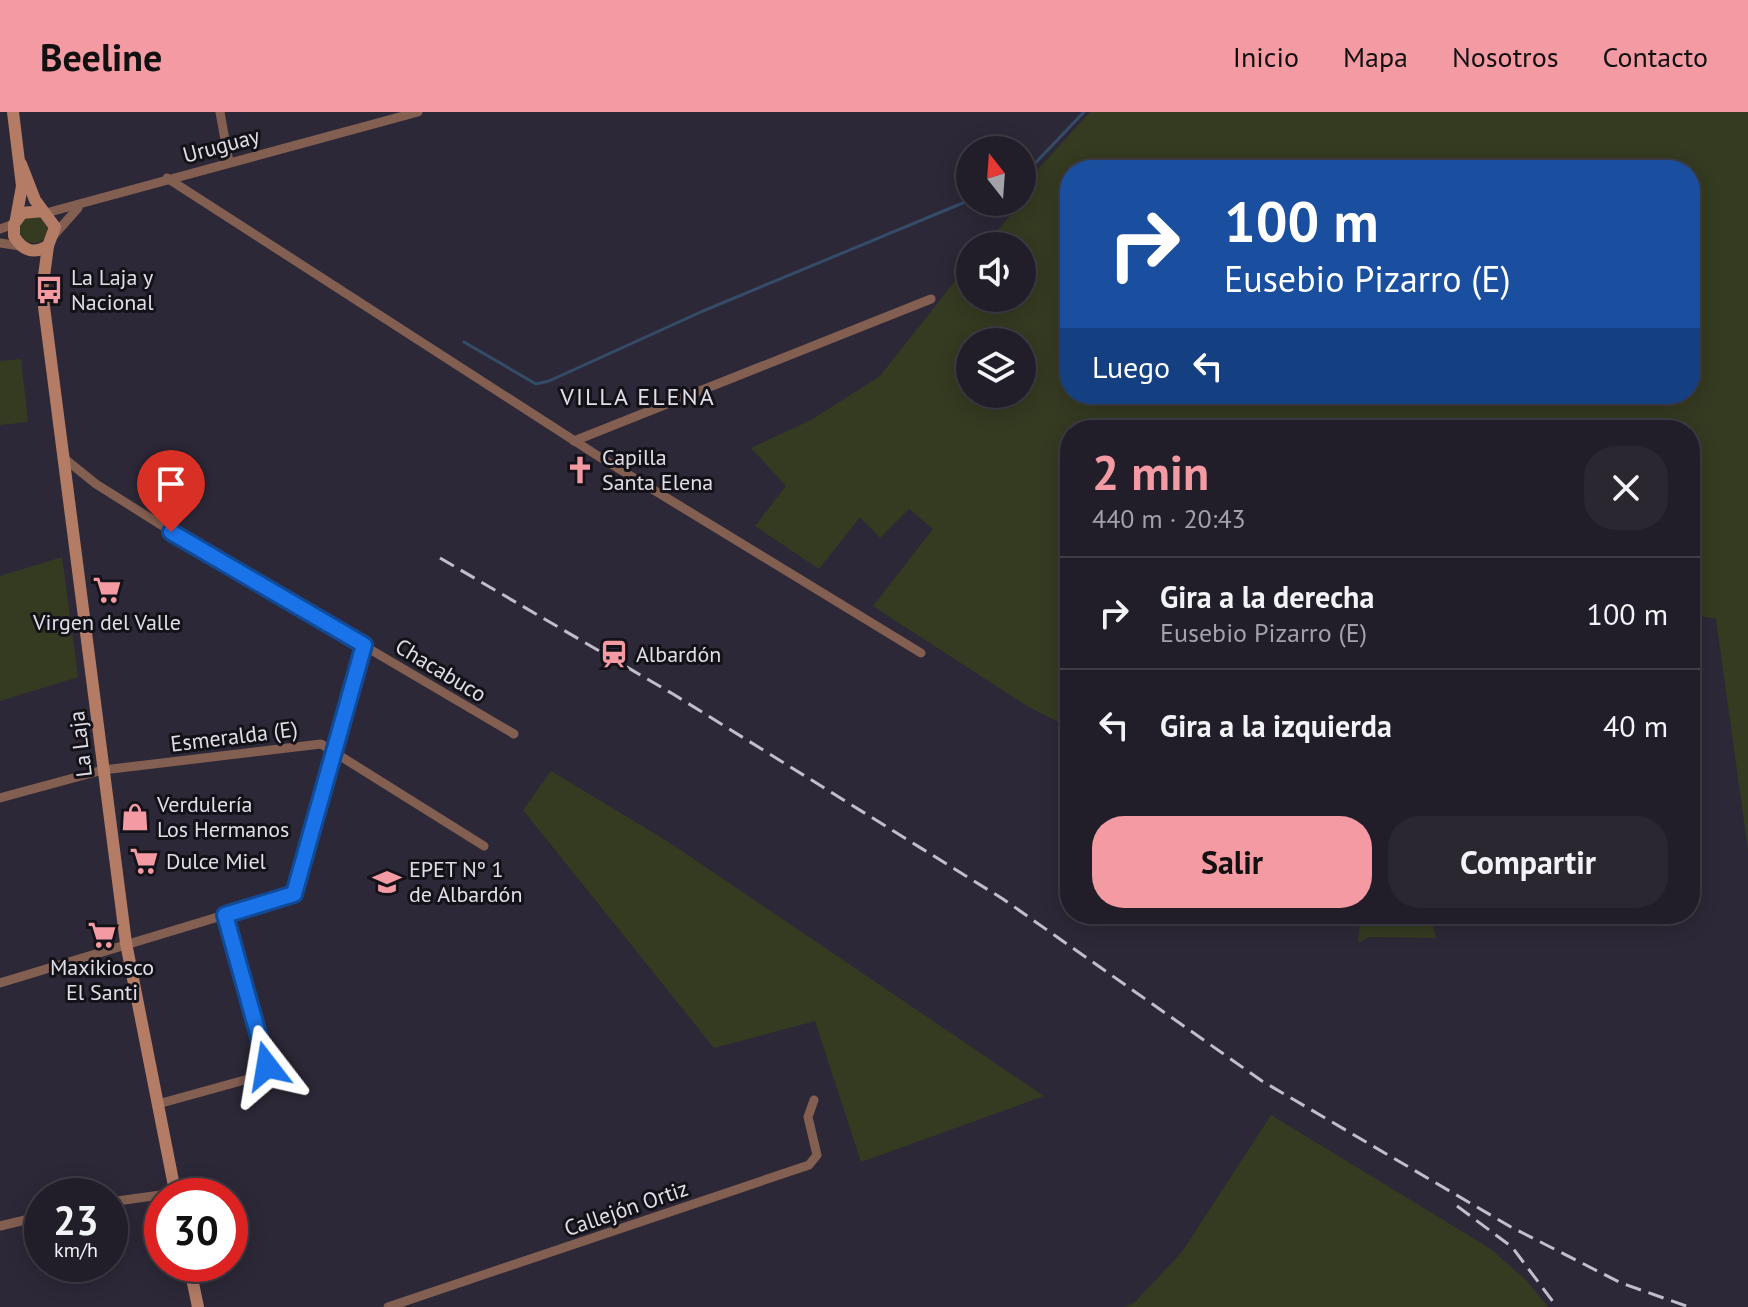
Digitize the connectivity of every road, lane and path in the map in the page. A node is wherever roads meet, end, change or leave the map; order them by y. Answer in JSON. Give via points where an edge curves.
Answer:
{"nodes":[{"id":1,"x":13,"y":112,"type":"edge"},
{"id":2,"x":220,"y":112,"type":"edge"},
{"id":3,"x":418,"y":112,"type":"edge"},
{"id":4,"x":229,"y":162,"type":"junction"},
{"id":5,"x":21,"y":164,"type":"junction"},
{"id":6,"x":167,"y":178,"type":"junction"},
{"id":7,"x":81,"y":206,"type":"junction"},
{"id":8,"x":45,"y":212,"type":"junction"},
{"id":9,"x":14,"y":222,"type":"junction"},
{"id":10,"x":0,"y":229,"type":"edge"},
{"id":11,"x":51,"y":240,"type":"junction"},
{"id":12,"x":0,"y":243,"type":"edge"},
{"id":13,"x":22,"y":247,"type":"junction"},
{"id":14,"x":41,"y":285,"type":"junction"},
{"id":15,"x":931,"y":299,"type":"dead end"},
{"id":16,"x":574,"y":441,"type":"junction"},
{"id":17,"x":65,"y":459,"type":"junction"},
{"id":18,"x":364,"y":645,"type":"junction"},
{"id":19,"x":921,"y":653,"type":"dead end"},
{"id":20,"x":514,"y":734,"type":"dead end"},
{"id":21,"x":335,"y":752,"type":"junction"},
{"id":22,"x":103,"y":770,"type":"junction"},
{"id":23,"x":0,"y":798,"type":"edge"},
{"id":24,"x":484,"y":846,"type":"dead end"},
{"id":25,"x":225,"y":915,"type":"junction"},
{"id":26,"x":126,"y":943,"type":"junction"},
{"id":27,"x":0,"y":983,"type":"edge"},
{"id":28,"x":814,"y":1100,"type":"dead end"},
{"id":29,"x":158,"y":1104,"type":"junction"},
{"id":30,"x":172,"y":1178,"type":"edge"},
{"id":31,"x":24,"y":1220,"type":"edge"},
{"id":32,"x":0,"y":1226,"type":"edge"},
{"id":33,"x":193,"y":1282,"type":"edge"},
{"id":34,"x":198,"y":1307,"type":"edge"},
{"id":35,"x":388,"y":1307,"type":"edge"}],
"edges":[{"from":1,"to":5,"type":"main road"},
{"from":2,"to":4,"type":"street"},
{"from":3,"to":4,"type":"street","name":"Uruguay"},
{"from":4,"to":6,"type":"street","name":"Uruguay"},
{"from":5,"to":8,"type":"main road"},
{"from":5,"to":9,"type":"main road"},
{"from":6,"to":7,"type":"street","name":"Uruguay"},
{"from":6,"to":16,"type":"street"},
{"from":7,"to":8,"type":"street","name":"Uruguay"},
{"from":7,"to":11,"type":"street","name":"Uruguay"},
{"from":8,"to":9,"type":"main road","via":[[22,213]]},
{"from":8,"to":11,"type":"main road","via":[[55,227]]},
{"from":9,"to":10,"type":"street"},
{"from":9,"to":13,"type":"main road","via":[[14,236]]},
{"from":11,"to":13,"type":"main road","via":[[32,251]]},
{"from":11,"to":14,"type":"main road","name":"La Laja"},
{"from":12,"to":13,"type":"street"},
{"from":13,"to":14,"type":"main road","name":"La Laja"},
{"from":14,"to":17,"type":"main road","name":"La Laja"},
{"from":15,"to":16,"type":"street"},
{"from":16,"to":19,"type":"street"},
{"from":17,"to":18,"type":"street","name":"Chacabuco","via":[[196,547]]},
{"from":17,"to":22,"type":"main road","name":"La Laja"},
{"from":18,"to":20,"type":"street","name":"Chacabuco"},
{"from":18,"to":21,"type":"street"},
{"from":21,"to":22,"type":"street","name":"Esmeralda (E)","via":[[321,744]]},
{"from":21,"to":24,"type":"street","name":"Esmeralda (E)"},
{"from":21,"to":25,"type":"street","via":[[294,894]]},
{"from":22,"to":23,"type":"street","name":"Esmeralda (E)"},
{"from":22,"to":26,"type":"main road","name":"La Laja"},
{"from":25,"to":26,"type":"street"},
{"from":25,"to":29,"type":"street","via":[[267,1066],[259,1076]]},
{"from":26,"to":27,"type":"street"},
{"from":26,"to":29,"type":"main road","name":"La Laja"},
{"from":28,"to":35,"type":"street","name":"Callejón Ortiz","via":[[808,1117],[817,1155],[809,1165]]},
{"from":29,"to":30,"type":"main road","name":"La Laja"},
{"from":31,"to":32,"type":"street"},
{"from":33,"to":34,"type":"main road"}]}
